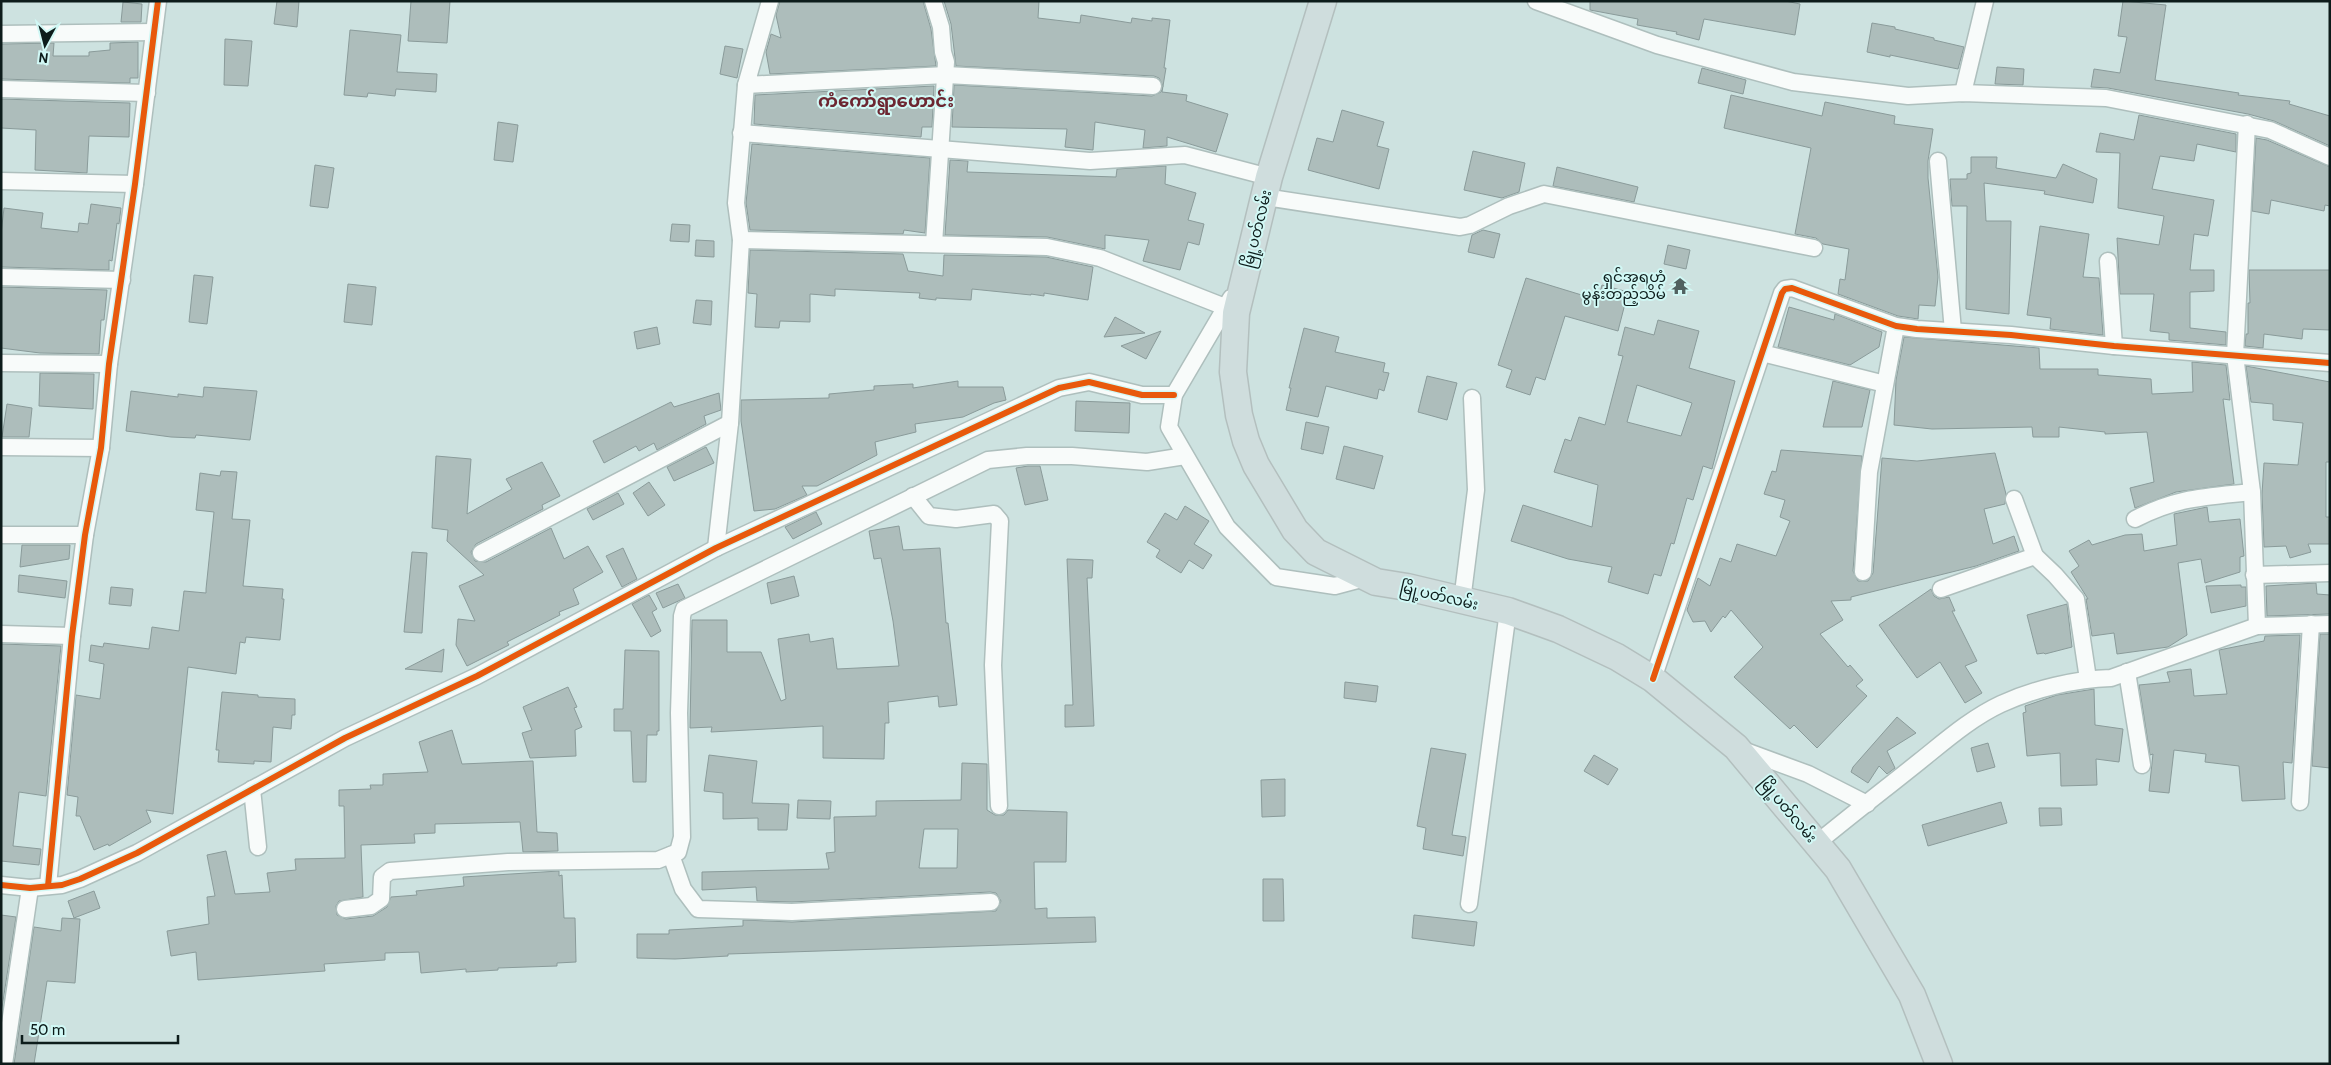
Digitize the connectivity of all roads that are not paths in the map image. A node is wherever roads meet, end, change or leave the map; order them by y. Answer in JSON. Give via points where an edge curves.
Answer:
{"nodes":[{"id":1,"x":158,"y":1,"type":"edge"},
{"id":2,"x":770,"y":1,"type":"edge"},
{"id":3,"x":933,"y":1,"type":"edge"},
{"id":4,"x":1323,"y":1,"type":"edge"},
{"id":5,"x":1536,"y":1,"type":"edge"},
{"id":6,"x":1985,"y":1,"type":"edge"},
{"id":7,"x":154,"y":32,"type":"junction"},
{"id":8,"x":1,"y":34,"type":"edge"},
{"id":9,"x":946,"y":75,"type":"junction"},
{"id":10,"x":746,"y":86,"type":"junction"},
{"id":11,"x":1153,"y":86,"type":"dead end"},
{"id":12,"x":1,"y":90,"type":"edge"},
{"id":13,"x":147,"y":93,"type":"junction"},
{"id":14,"x":1963,"y":93,"type":"junction"},
{"id":15,"x":2247,"y":124,"type":"junction"},
{"id":16,"x":741,"y":133,"type":"junction"},
{"id":17,"x":939,"y":148,"type":"junction"},
{"id":18,"x":2330,"y":158,"type":"edge"},
{"id":19,"x":1938,"y":161,"type":"dead end"},
{"id":20,"x":1,"y":181,"type":"edge"},
{"id":21,"x":135,"y":184,"type":"junction"},
{"id":22,"x":1267,"y":187,"type":"junction"},
{"id":23,"x":741,"y":240,"type":"junction"},
{"id":24,"x":934,"y":244,"type":"junction"},
{"id":25,"x":1814,"y":248,"type":"dead end"},
{"id":26,"x":2108,"y":261,"type":"dead end"},
{"id":27,"x":1246,"y":273,"type":"junction"},
{"id":28,"x":1,"y":277,"type":"edge"},
{"id":29,"x":122,"y":280,"type":"junction"},
{"id":30,"x":1225,"y":307,"type":"junction"},
{"id":31,"x":1896,"y":326,"type":"junction"},
{"id":32,"x":1953,"y":331,"type":"junction"},
{"id":33,"x":2114,"y":346,"type":"junction"},
{"id":34,"x":1762,"y":353,"type":"junction"},
{"id":35,"x":2235,"y":355,"type":"junction"},
{"id":36,"x":2330,"y":363,"type":"edge"},
{"id":37,"x":1,"y":364,"type":"edge"},
{"id":38,"x":108,"y":364,"type":"junction"},
{"id":39,"x":1885,"y":384,"type":"junction"},
{"id":40,"x":1174,"y":395,"type":"junction"},
{"id":41,"x":1472,"y":398,"type":"dead end"},
{"id":42,"x":730,"y":423,"type":"junction"},
{"id":43,"x":1,"y":447,"type":"edge"},
{"id":44,"x":101,"y":448,"type":"junction"},
{"id":45,"x":1185,"y":456,"type":"junction"},
{"id":46,"x":2252,"y":492,"type":"junction"},
{"id":47,"x":913,"y":496,"type":"junction"},
{"id":48,"x":2014,"y":499,"type":"dead end"},
{"id":49,"x":2135,"y":520,"type":"dead end"},
{"id":50,"x":1,"y":535,"type":"edge"},
{"id":51,"x":85,"y":535,"type":"junction"},
{"id":52,"x":716,"y":548,"type":"junction"},
{"id":53,"x":481,"y":553,"type":"dead end"},
{"id":54,"x":2035,"y":556,"type":"junction"},
{"id":55,"x":1863,"y":572,"type":"dead end"},
{"id":56,"x":2330,"y":573,"type":"edge"},
{"id":57,"x":2254,"y":575,"type":"junction"},
{"id":58,"x":1365,"y":578,"type":"junction"},
{"id":59,"x":1940,"y":589,"type":"dead end"},
{"id":60,"x":1462,"y":601,"type":"junction"},
{"id":61,"x":1508,"y":611,"type":"junction"},
{"id":62,"x":2311,"y":624,"type":"junction"},
{"id":63,"x":2330,"y":624,"type":"edge"},
{"id":64,"x":2257,"y":626,"type":"junction"},
{"id":65,"x":1,"y":634,"type":"edge"},
{"id":66,"x":72,"y":636,"type":"junction"},
{"id":67,"x":2127,"y":672,"type":"junction"},
{"id":68,"x":1653,"y":679,"type":"junction"},
{"id":69,"x":2088,"y":679,"type":"junction"},
{"id":70,"x":1736,"y":747,"type":"junction"},
{"id":71,"x":2142,"y":765,"type":"dead end"},
{"id":72,"x":252,"y":789,"type":"junction"},
{"id":73,"x":2300,"y":802,"type":"dead end"},
{"id":74,"x":1867,"y":804,"type":"junction"},
{"id":75,"x":999,"y":806,"type":"dead end"},
{"id":76,"x":1816,"y":844,"type":"junction"},
{"id":77,"x":258,"y":847,"type":"dead end"},
{"id":78,"x":670,"y":855,"type":"junction"},
{"id":79,"x":1,"y":885,"type":"edge"},
{"id":80,"x":48,"y":886,"type":"junction"},
{"id":81,"x":30,"y":888,"type":"junction"},
{"id":82,"x":991,"y":902,"type":"dead end"},
{"id":83,"x":1469,"y":904,"type":"dead end"},
{"id":84,"x":345,"y":909,"type":"dead end"},
{"id":85,"x":4,"y":1064,"type":"edge"},
{"id":86,"x":1939,"y":1064,"type":"edge"}],
"edges":[{"from":1,"to":7,"type":"street"},
{"from":2,"to":10,"type":"street"},
{"from":3,"to":9,"type":"street","via":[[941,27]]},
{"from":4,"to":22,"type":"main road","name":"မြို့ပတ်လမ်း"},
{"from":5,"to":14,"type":"street","via":[[1657,44],[1793,82],[1908,96]]},
{"from":6,"to":14,"type":"street"},
{"from":7,"to":8,"type":"street"},
{"from":7,"to":13,"type":"street"},
{"from":9,"to":10,"type":"street"},
{"from":9,"to":11,"type":"street"},
{"from":9,"to":17,"type":"street"},
{"from":10,"to":16,"type":"street"},
{"from":12,"to":13,"type":"street"},
{"from":13,"to":21,"type":"street"},
{"from":14,"to":15,"type":"street","via":[[2106,98]]},
{"from":15,"to":18,"type":"street","via":[[2286,135]]},
{"from":15,"to":35,"type":"street"},
{"from":16,"to":17,"type":"street"},
{"from":16,"to":23,"type":"street","via":[[736,204]]},
{"from":17,"to":22,"type":"street","via":[[1090,161],[1185,155]]},
{"from":17,"to":24,"type":"street"},
{"from":19,"to":32,"type":"street"},
{"from":20,"to":21,"type":"street"},
{"from":21,"to":29,"type":"street"},
{"from":22,"to":25,"type":"street","via":[[1460,226],[1470,225],[1544,194]]},
{"from":22,"to":27,"type":"main road","name":"မြို့ပတ်လမ်း"},
{"from":23,"to":24,"type":"street"},
{"from":23,"to":42,"type":"street"},
{"from":24,"to":30,"type":"street","via":[[1047,248],[1100,258]]},
{"from":26,"to":33,"type":"street"},
{"from":27,"to":30,"type":"street"},
{"from":27,"to":58,"type":"main road","name":"မြို့ပတ်လမ်း","via":[[1236,313],[1233,372],[1246,441],[1256,465],[1295,530],[1316,552]]},
{"from":28,"to":29,"type":"street"},
{"from":29,"to":38,"type":"street"},
{"from":30,"to":40,"type":"street"},
{"from":31,"to":32,"type":"street"},
{"from":31,"to":34,"type":"street","via":[[1792,288],[1785,289]]},
{"from":31,"to":39,"type":"street"},
{"from":32,"to":33,"type":"street"},
{"from":33,"to":35,"type":"street"},
{"from":34,"to":39,"type":"street"},
{"from":34,"to":68,"type":"street"},
{"from":35,"to":36,"type":"street"},
{"from":35,"to":46,"type":"street"},
{"from":37,"to":38,"type":"street"},
{"from":38,"to":44,"type":"street"},
{"from":39,"to":55,"type":"street","via":[[1869,472]]},
{"from":40,"to":45,"type":"street","via":[[1169,428]]},
{"from":40,"to":52,"type":"street","via":[[1142,395],[1089,382],[1059,388]]},
{"from":41,"to":60,"type":"street","via":[[1476,490]]},
{"from":42,"to":52,"type":"street"},
{"from":42,"to":53,"type":"street"},
{"from":43,"to":44,"type":"street"},
{"from":44,"to":51,"type":"street"},
{"from":45,"to":47,"type":"street","via":[[1147,462],[1072,456],[988,460]]},
{"from":45,"to":58,"type":"street","via":[[1227,527],[1276,576],[1335,586]]},
{"from":46,"to":49,"type":"street","via":[[2184,499],[2160,506]]},
{"from":46,"to":57,"type":"street"},
{"from":47,"to":75,"type":"street","via":[[928,516],[956,519],[994,514],[1000,521],[993,665]]},
{"from":47,"to":78,"type":"street","via":[[684,609],[680,713],[682,837],[678,852]]},
{"from":48,"to":54,"type":"street"},
{"from":50,"to":51,"type":"street"},
{"from":51,"to":66,"type":"street"},
{"from":52,"to":72,"type":"street","via":[[477,676],[345,738]]},
{"from":54,"to":59,"type":"street"},
{"from":54,"to":69,"type":"street","via":[[2076,599]]},
{"from":56,"to":57,"type":"street"},
{"from":57,"to":64,"type":"street"},
{"from":58,"to":60,"type":"main road","name":"မြို့ပတ်လမ်း"},
{"from":60,"to":61,"type":"main road","name":"မြို့ပတ်လမ်း"},
{"from":61,"to":68,"type":"main road","name":"မြို့ပတ်လမ်း","via":[[1558,629],[1617,657]]},
{"from":61,"to":83,"type":"street"},
{"from":62,"to":63,"type":"street"},
{"from":62,"to":64,"type":"street"},
{"from":62,"to":73,"type":"street"},
{"from":64,"to":67,"type":"street"},
{"from":65,"to":66,"type":"street"},
{"from":66,"to":80,"type":"street"},
{"from":67,"to":69,"type":"street","via":[[2111,678]]},
{"from":67,"to":71,"type":"street"},
{"from":68,"to":70,"type":"main road","name":"မြို့ပတ်လမ်း"},
{"from":69,"to":74,"type":"street","via":[[2028,694],[1977,717]]},
{"from":70,"to":74,"type":"street","via":[[1808,774]]},
{"from":70,"to":76,"type":"main road","name":"မြို့ပတ်လမ်း"},
{"from":72,"to":77,"type":"street"},
{"from":72,"to":80,"type":"street","via":[[80,880]]},
{"from":74,"to":76,"type":"street"},
{"from":76,"to":86,"type":"main road","name":"မြို့ပတ်လမ်း","via":[[1838,869],[1912,995]]},
{"from":78,"to":82,"type":"street","via":[[683,889],[698,909],[792,912]]},
{"from":78,"to":84,"type":"street","via":[[658,860],[508,862],[390,871],[382,877],[381,899],[371,906]]},
{"from":79,"to":81,"type":"street"},
{"from":80,"to":81,"type":"street"},
{"from":81,"to":85,"type":"street"}]}
